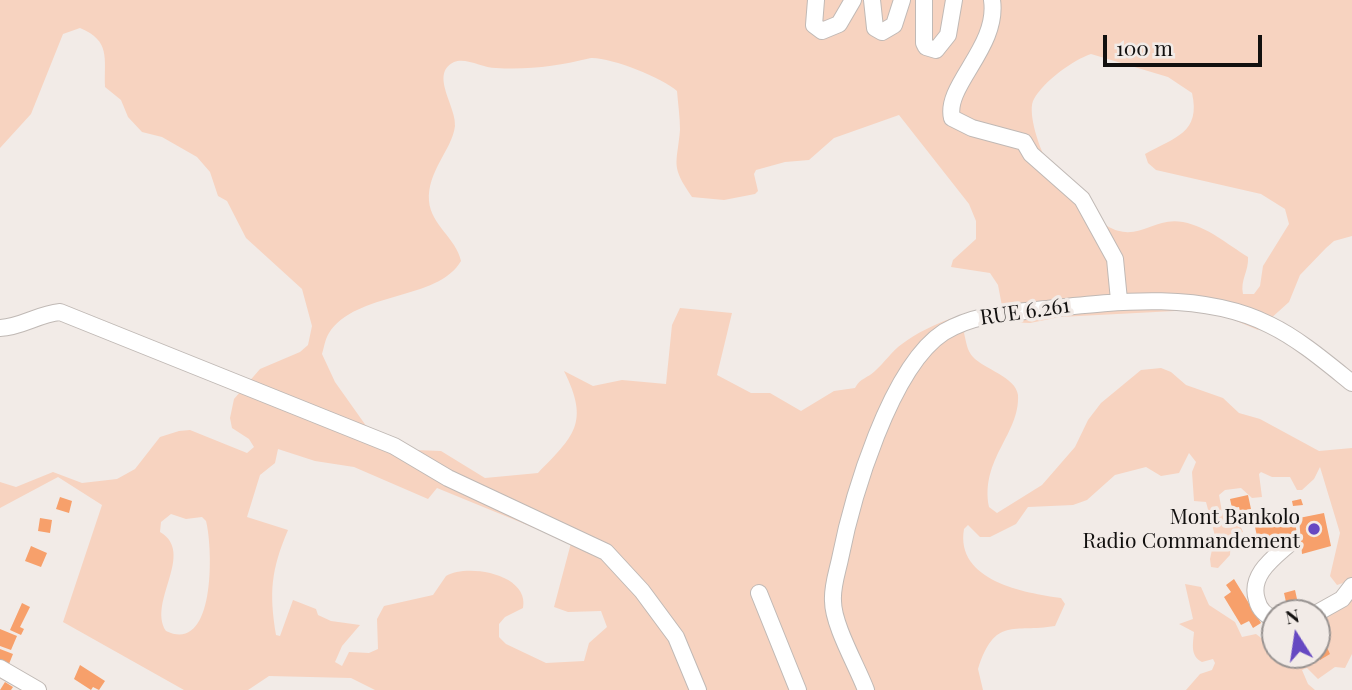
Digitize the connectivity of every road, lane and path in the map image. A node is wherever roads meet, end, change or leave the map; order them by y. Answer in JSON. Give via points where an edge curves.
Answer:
{"nodes":[{"id":1,"x":816,"y":0,"type":"edge"},
{"id":2,"x":853,"y":0,"type":"edge"},
{"id":3,"x":872,"y":0,"type":"edge"},
{"id":4,"x":902,"y":0,"type":"edge"},
{"id":5,"x":923,"y":0,"type":"edge"},
{"id":6,"x":954,"y":0,"type":"edge"},
{"id":7,"x":992,"y":0,"type":"edge"},
{"id":8,"x":1119,"y":300,"type":"junction"},
{"id":9,"x":0,"y":328,"type":"edge"},
{"id":10,"x":1352,"y":383,"type":"edge"},
{"id":11,"x":1288,"y":545,"type":"dead end"},
{"id":12,"x":1352,"y":586,"type":"edge"},
{"id":13,"x":759,"y":593,"type":"dead end"},
{"id":14,"x":1331,"y":605,"type":"edge"},
{"id":15,"x":1261,"y":609,"type":"edge"},
{"id":16,"x":0,"y":668,"type":"edge"},
{"id":17,"x":38,"y":690,"type":"edge"},
{"id":18,"x":698,"y":690,"type":"edge"},
{"id":19,"x":798,"y":690,"type":"edge"},
{"id":20,"x":866,"y":690,"type":"edge"}],
"edges":[{"from":1,"to":2,"type":"street","via":[[814,25],[822,31],[839,23]]},
{"from":3,"to":4,"type":"street","via":[[875,28],[882,32],[894,25]]},
{"from":5,"to":6,"type":"street","via":[[924,43],[936,50],[948,36]]},
{"from":7,"to":8,"type":"street","via":[[990,31],[955,95],[953,118],[1024,142],[1031,154],[1082,199],[1115,259]]},
{"from":8,"to":10,"type":"street","name":"RUE 6.261","via":[[1224,309],[1270,325]]},
{"from":8,"to":20,"type":"street","name":"RUE 6.261","via":[[981,316],[941,334],[908,372],[853,498],[833,594],[836,615]]},
{"from":9,"to":18,"type":"street","via":[[60,312],[394,446],[448,478],[606,552],[676,637]]},
{"from":11,"to":15,"type":"street","via":[[1257,578],[1254,593]]},
{"from":12,"to":14,"type":"street"},
{"from":13,"to":19,"type":"street"},
{"from":16,"to":17,"type":"street"}]}
